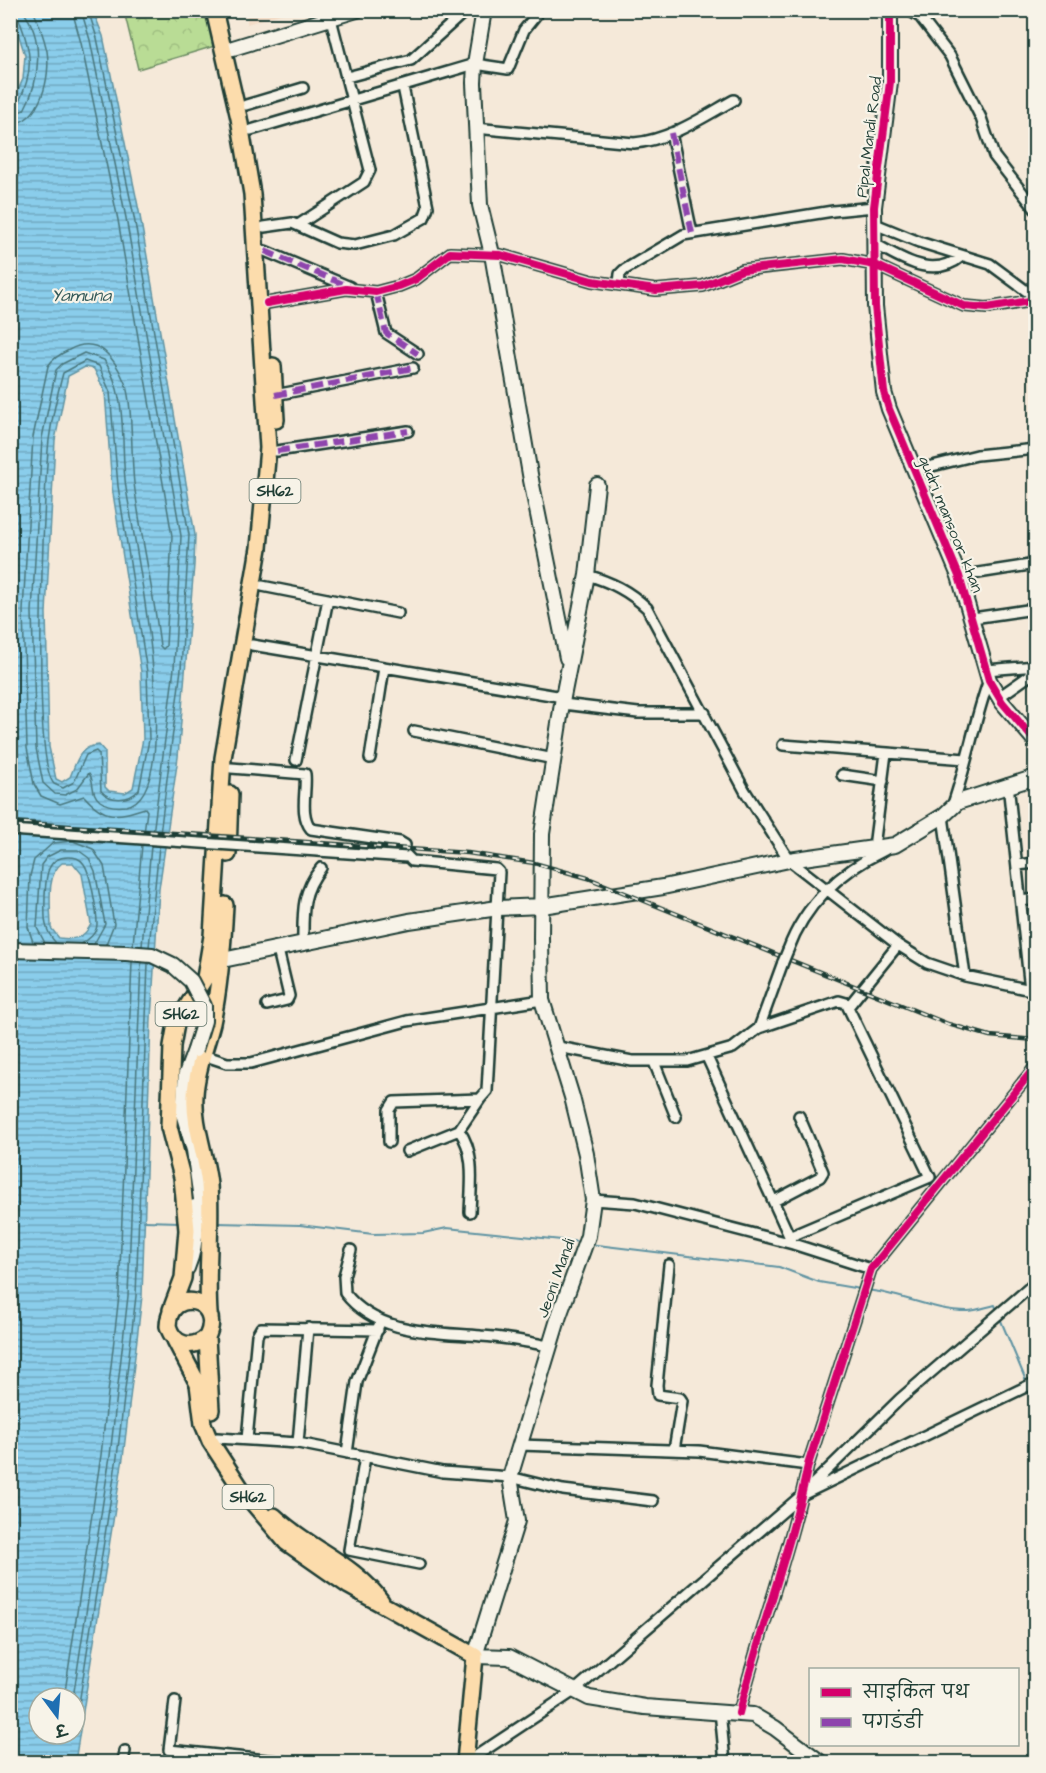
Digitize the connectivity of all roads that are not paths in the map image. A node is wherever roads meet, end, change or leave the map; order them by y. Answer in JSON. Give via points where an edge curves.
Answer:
{"nodes":[{"id":1,"x":214,"y":10,"type":"edge"},
{"id":2,"x":224,"y":10,"type":"edge"},
{"id":3,"x":357,"y":10,"type":"edge"},
{"id":4,"x":484,"y":10,"type":"edge"},
{"id":5,"x":540,"y":10,"type":"edge"},
{"id":6,"x":890,"y":10,"type":"edge"},
{"id":7,"x":909,"y":10,"type":"edge"},
{"id":8,"x":462,"y":14,"type":"dead end"},
{"id":9,"x":331,"y":19,"type":"junction"},
{"id":10,"x":233,"y":48,"type":"junction"},
{"id":11,"x":475,"y":64,"type":"junction"},
{"id":12,"x":347,"y":77,"type":"junction"},
{"id":13,"x":403,"y":87,"type":"junction"},
{"id":14,"x":303,"y":88,"type":"dead end"},
{"id":15,"x":734,"y":100,"type":"dead end"},
{"id":16,"x":354,"y":101,"type":"junction"},
{"id":17,"x":246,"y":105,"type":"junction"},
{"id":18,"x":475,"y":128,"type":"junction"},
{"id":19,"x":251,"y":130,"type":"junction"},
{"id":20,"x":671,"y":133,"type":"junction"},
{"id":21,"x":874,"y":207,"type":"junction"},
{"id":22,"x":1035,"y":210,"type":"edge"},
{"id":23,"x":874,"y":224,"type":"junction"},
{"id":24,"x":298,"y":225,"type":"junction"},
{"id":25,"x":264,"y":227,"type":"junction"},
{"id":26,"x":692,"y":233,"type":"junction"},
{"id":27,"x":875,"y":244,"type":"junction"},
{"id":28,"x":265,"y":251,"type":"junction"},
{"id":29,"x":492,"y":255,"type":"junction"},
{"id":30,"x":962,"y":256,"type":"junction"},
{"id":31,"x":875,"y":265,"type":"junction"},
{"id":32,"x":619,"y":284,"type":"junction"},
{"id":33,"x":352,"y":288,"type":"junction"},
{"id":34,"x":376,"y":292,"type":"junction"},
{"id":35,"x":1035,"y":299,"type":"edge"},
{"id":36,"x":267,"y":303,"type":"junction"},
{"id":37,"x":418,"y":354,"type":"dead end"},
{"id":38,"x":413,"y":368,"type":"dead end"},
{"id":39,"x":276,"y":395,"type":"junction"},
{"id":40,"x":889,"y":409,"type":"joint"},
{"id":41,"x":408,"y":431,"type":"dead end"},
{"id":42,"x":1035,"y":449,"type":"edge"},
{"id":43,"x":277,"y":451,"type":"junction"},
{"id":44,"x":916,"y":470,"type":"junction"},
{"id":45,"x":597,"y":485,"type":"dead end"},
{"id":46,"x":1035,"y":564,"type":"edge"},
{"id":47,"x":587,"y":575,"type":"junction"},
{"id":48,"x":959,"y":576,"type":"junction"},
{"id":49,"x":262,"y":586,"type":"junction"},
{"id":50,"x":328,"y":599,"type":"junction"},
{"id":51,"x":1034,"y":609,"type":"dead end"},
{"id":52,"x":398,"y":613,"type":"dead end"},
{"id":53,"x":973,"y":618,"type":"junction"},
{"id":54,"x":252,"y":645,"type":"junction"},
{"id":55,"x":316,"y":656,"type":"junction"},
{"id":56,"x":568,"y":666,"type":"junction"},
{"id":57,"x":1035,"y":666,"type":"edge"},
{"id":58,"x":384,"y":668,"type":"junction"},
{"id":59,"x":1035,"y":671,"type":"edge"},
{"id":60,"x":988,"y":675,"type":"junction"},
{"id":61,"x":999,"y":697,"type":"junction"},
{"id":62,"x":563,"y":700,"type":"junction"},
{"id":63,"x":705,"y":713,"type":"junction"},
{"id":64,"x":414,"y":731,"type":"dead end"},
{"id":65,"x":1035,"y":742,"type":"edge"},
{"id":66,"x":783,"y":745,"type":"dead end"},
{"id":67,"x":886,"y":753,"type":"junction"},
{"id":68,"x":370,"y":758,"type":"dead end"},
{"id":69,"x":554,"y":759,"type":"junction"},
{"id":70,"x":966,"y":759,"type":"junction"},
{"id":71,"x":296,"y":760,"type":"dead end"},
{"id":72,"x":231,"y":768,"type":"junction"},
{"id":73,"x":842,"y":775,"type":"dead end"},
{"id":74,"x":1035,"y":777,"type":"edge"},
{"id":75,"x":883,"y":781,"type":"junction"},
{"id":76,"x":1008,"y":784,"type":"junction"},
{"id":77,"x":947,"y":812,"type":"junction"},
{"id":78,"x":10,"y":830,"type":"edge"},
{"id":79,"x":895,"y":845,"type":"junction"},
{"id":80,"x":874,"y":847,"type":"junction"},
{"id":81,"x":406,"y":853,"type":"junction"},
{"id":82,"x":789,"y":860,"type":"junction"},
{"id":83,"x":1035,"y":862,"type":"edge"},
{"id":84,"x":1017,"y":865,"type":"junction"},
{"id":85,"x":321,"y":868,"type":"dead end"},
{"id":86,"x":825,"y":889,"type":"junction"},
{"id":87,"x":1035,"y":899,"type":"edge"},
{"id":88,"x":1021,"y":901,"type":"junction"},
{"id":89,"x":542,"y":906,"type":"junction"},
{"id":90,"x":498,"y":908,"type":"junction"},
{"id":91,"x":303,"y":944,"type":"junction"},
{"id":92,"x":898,"y":945,"type":"junction"},
{"id":93,"x":10,"y":950,"type":"edge"},
{"id":94,"x":278,"y":950,"type":"junction"},
{"id":95,"x":215,"y":961,"type":"junction"},
{"id":96,"x":965,"y":976,"type":"junction"},
{"id":97,"x":1033,"y":990,"type":"edge"},
{"id":98,"x":542,"y":1000,"type":"junction"},
{"id":99,"x":267,"y":1005,"type":"dead end"},
{"id":100,"x":848,"y":1007,"type":"junction"},
{"id":101,"x":493,"y":1008,"type":"junction"},
{"id":102,"x":759,"y":1028,"type":"junction"},
{"id":103,"x":558,"y":1047,"type":"junction"},
{"id":104,"x":199,"y":1053,"type":"junction"},
{"id":105,"x":707,"y":1057,"type":"junction"},
{"id":106,"x":654,"y":1062,"type":"junction"},
{"id":107,"x":1035,"y":1066,"type":"edge"},
{"id":108,"x":480,"y":1099,"type":"junction"},
{"id":109,"x":799,"y":1116,"type":"dead end"},
{"id":110,"x":676,"y":1117,"type":"dead end"},
{"id":111,"x":459,"y":1130,"type":"junction"},
{"id":112,"x":389,"y":1142,"type":"dead end"},
{"id":113,"x":407,"y":1151,"type":"dead end"},
{"id":114,"x":930,"y":1177,"type":"junction"},
{"id":115,"x":943,"y":1183,"type":"junction"},
{"id":116,"x":593,"y":1200,"type":"junction"},
{"id":117,"x":774,"y":1201,"type":"junction"},
{"id":118,"x":470,"y":1212,"type":"dead end"},
{"id":119,"x":199,"y":1213,"type":"junction"},
{"id":120,"x":199,"y":1230,"type":"junction"},
{"id":121,"x":791,"y":1240,"type":"junction"},
{"id":122,"x":351,"y":1250,"type":"dead end"},
{"id":123,"x":669,"y":1265,"type":"dead end"},
{"id":124,"x":871,"y":1269,"type":"junction"},
{"id":125,"x":1035,"y":1282,"type":"edge"},
{"id":126,"x":171,"y":1310,"type":"junction"},
{"id":127,"x":209,"y":1313,"type":"junction"},
{"id":128,"x":380,"y":1325,"type":"junction"},
{"id":129,"x":308,"y":1328,"type":"junction"},
{"id":130,"x":207,"y":1337,"type":"junction"},
{"id":131,"x":175,"y":1340,"type":"junction"},
{"id":132,"x":549,"y":1346,"type":"junction"},
{"id":133,"x":1035,"y":1382,"type":"edge"},
{"id":134,"x":217,"y":1438,"type":"junction"},
{"id":135,"x":247,"y":1439,"type":"junction"},
{"id":136,"x":298,"y":1443,"type":"junction"},
{"id":137,"x":519,"y":1445,"type":"junction"},
{"id":138,"x":674,"y":1450,"type":"junction"},
{"id":139,"x":347,"y":1453,"type":"junction"},
{"id":140,"x":365,"y":1457,"type":"junction"},
{"id":141,"x":808,"y":1465,"type":"junction"},
{"id":142,"x":510,"y":1477,"type":"junction"},
{"id":143,"x":802,"y":1495,"type":"junction"},
{"id":144,"x":653,"y":1501,"type":"dead end"},
{"id":145,"x":349,"y":1550,"type":"junction"},
{"id":146,"x":419,"y":1564,"type":"dead end"},
{"id":147,"x":344,"y":1565,"type":"junction"},
{"id":148,"x":385,"y":1606,"type":"junction"},
{"id":149,"x":475,"y":1656,"type":"junction"},
{"id":150,"x":574,"y":1691,"type":"junction"},
{"id":151,"x":175,"y":1701,"type":"dead end"},
{"id":152,"x":720,"y":1711,"type":"junction"},
{"id":153,"x":739,"y":1713,"type":"junction"},
{"id":154,"x":169,"y":1750,"type":"junction"},
{"id":155,"x":124,"y":1751,"type":"dead end"},
{"id":156,"x":207,"y":1759,"type":"edge"},
{"id":157,"x":465,"y":1760,"type":"edge"},
{"id":158,"x":123,"y":1762,"type":"edge"},
{"id":159,"x":168,"y":1762,"type":"edge"},
{"id":160,"x":287,"y":1762,"type":"edge"},
{"id":161,"x":725,"y":1762,"type":"edge"},
{"id":162,"x":820,"y":1762,"type":"edge"}],
"edges":[{"from":1,"to":95,"type":"main road","number":"SH62","via":[[252,194],[268,448],[259,548],[224,758],[218,820]]},
{"from":2,"to":10,"type":"main road","number":"SH62"},
{"from":3,"to":9,"type":"main road"},
{"from":4,"to":11,"type":"main road"},
{"from":5,"to":11,"type":"street","via":[[524,30],[508,69]]},
{"from":6,"to":21,"type":"main road","name":"Pipal Mandi Road","via":[[890,82]]},
{"from":7,"to":22,"type":"street","via":[[920,17],[950,56],[981,118],[994,156]]},
{"from":8,"to":12,"type":"street","via":[[411,60]]},
{"from":9,"to":10,"type":"main road"},
{"from":9,"to":12,"type":"street"},
{"from":10,"to":17,"type":"main road","number":"SH62"},
{"from":11,"to":13,"type":"street"},
{"from":11,"to":18,"type":"main road"},
{"from":12,"to":16,"type":"street"},
{"from":13,"to":16,"type":"street"},
{"from":13,"to":24,"type":"street","via":[[428,207],[424,218],[394,235],[355,245],[337,243]]},
{"from":14,"to":17,"type":"street"},
{"from":15,"to":20,"type":"street"},
{"from":16,"to":19,"type":"street"},
{"from":16,"to":24,"type":"street","via":[[369,177]]},
{"from":17,"to":19,"type":"main road","number":"SH62"},
{"from":18,"to":20,"type":"street","via":[[634,144]]},
{"from":18,"to":29,"type":"main road","via":[[480,205]]},
{"from":19,"to":25,"type":"main road","number":"SH62"},
{"from":20,"to":26,"type":"street"},
{"from":21,"to":23,"type":"main road","name":"Pipal Mandi Road"},
{"from":21,"to":26,"type":"street"},
{"from":23,"to":27,"type":"main road","name":"Pipal Mandi Road"},
{"from":23,"to":30,"type":"street"},
{"from":24,"to":25,"type":"street"},
{"from":25,"to":28,"type":"main road","number":"SH62"},
{"from":26,"to":32,"type":"street","via":[[678,237],[624,270]]},
{"from":27,"to":30,"type":"street","via":[[921,266],[946,266]]},
{"from":27,"to":31,"type":"main road","name":"Pipal Mandi Road"},
{"from":28,"to":33,"type":"street"},
{"from":28,"to":36,"type":"main road","number":"SH62"},
{"from":29,"to":32,"type":"street"},
{"from":29,"to":34,"type":"street","via":[[450,253],[416,279]]},
{"from":29,"to":56,"type":"main road"},
{"from":30,"to":35,"type":"street","via":[[990,264]]},
{"from":31,"to":32,"type":"street","via":[[843,259],[783,264],[742,270],[703,286],[676,289]]},
{"from":31,"to":35,"type":"street","via":[[964,306],[987,308]]},
{"from":31,"to":40,"type":"main road","name":"Pipal Mandi Road","via":[[875,306]]},
{"from":33,"to":34,"type":"street"},
{"from":33,"to":36,"type":"street"},
{"from":34,"to":37,"type":"street","via":[[386,333]]},
{"from":36,"to":39,"type":"main road","number":"SH62"},
{"from":38,"to":39,"type":"street"},
{"from":39,"to":43,"type":"main road","number":"SH62"},
{"from":40,"to":44,"type":"main road","name":"gudri mansoor khan"},
{"from":41,"to":43,"type":"street"},
{"from":42,"to":44,"type":"street","via":[[977,455]]},
{"from":43,"to":49,"type":"main road","number":"SH62","via":[[273,517]]},
{"from":44,"to":48,"type":"main road","name":"gudri mansoor khan"},
{"from":45,"to":47,"type":"main road","name":"Jeoni Mandi"},
{"from":46,"to":48,"type":"street"},
{"from":47,"to":56,"type":"main road","name":"Jeoni Mandi"},
{"from":47,"to":63,"type":"street","via":[[630,592],[647,608]]},
{"from":48,"to":53,"type":"main road","name":"gudri mansoor khan"},
{"from":49,"to":50,"type":"street"},
{"from":49,"to":54,"type":"main road","number":"SH62"},
{"from":50,"to":52,"type":"street"},
{"from":50,"to":55,"type":"street"},
{"from":51,"to":53,"type":"street"},
{"from":53,"to":60,"type":"main road","name":"gudri mansoor khan"},
{"from":54,"to":55,"type":"street"},
{"from":54,"to":72,"type":"main road","number":"SH62"},
{"from":55,"to":58,"type":"street"},
{"from":55,"to":71,"type":"street"},
{"from":56,"to":62,"type":"main road","name":"Jeoni Mandi"},
{"from":57,"to":60,"type":"street"},
{"from":58,"to":62,"type":"street"},
{"from":58,"to":68,"type":"street"},
{"from":59,"to":61,"type":"street"},
{"from":60,"to":61,"type":"main road","name":"gudri mansoor khan"},
{"from":60,"to":70,"type":"street"},
{"from":61,"to":65,"type":"main road","name":"gudri mansoor khan"},
{"from":62,"to":63,"type":"street","via":[[638,713]]},
{"from":62,"to":69,"type":"main road","name":"Jeoni Mandi"},
{"from":63,"to":82,"type":"street","via":[[745,791]]},
{"from":64,"to":69,"type":"street"},
{"from":66,"to":67,"type":"street"},
{"from":67,"to":70,"type":"street"},
{"from":67,"to":75,"type":"street"},
{"from":69,"to":89,"type":"main road","name":"Jeoni Mandi","via":[[542,834]]},
{"from":70,"to":77,"type":"street"},
{"from":72,"to":81,"type":"street","via":[[305,774],[304,802],[311,829],[400,842]]},
{"from":72,"to":95,"type":"main road","number":"SH62"},
{"from":73,"to":75,"type":"street"},
{"from":74,"to":76,"type":"main road"},
{"from":75,"to":80,"type":"street"},
{"from":76,"to":77,"type":"main road","via":[[958,802]]},
{"from":76,"to":84,"type":"street"},
{"from":77,"to":79,"type":"main road"},
{"from":77,"to":96,"type":"street"},
{"from":78,"to":81,"type":"street","bridge":true},
{"from":79,"to":80,"type":"main road"},
{"from":79,"to":86,"type":"street"},
{"from":80,"to":82,"type":"main road"},
{"from":81,"to":90,"type":"street","via":[[412,861],[496,869],[500,876]]},
{"from":82,"to":86,"type":"street"},
{"from":82,"to":89,"type":"main road","via":[[663,887]]},
{"from":83,"to":84,"type":"street"},
{"from":84,"to":88,"type":"street"},
{"from":85,"to":91,"type":"street","via":[[309,882],[304,899]]},
{"from":86,"to":92,"type":"street"},
{"from":86,"to":102,"type":"street","bridge":true,"via":[[788,950]]},
{"from":87,"to":88,"type":"street"},
{"from":88,"to":97,"type":"street"},
{"from":89,"to":90,"type":"main road"},
{"from":89,"to":98,"type":"main road","name":"Jeoni Mandi"},
{"from":90,"to":91,"type":"main road","via":[[367,929]]},
{"from":90,"to":101,"type":"street"},
{"from":91,"to":94,"type":"main road"},
{"from":92,"to":96,"type":"street","via":[[927,963]]},
{"from":92,"to":100,"type":"street"},
{"from":93,"to":104,"type":"main road","bridge":true,"via":[[135,953],[152,955],[173,965],[191,981],[204,1006]]},
{"from":94,"to":95,"type":"main road"},
{"from":94,"to":99,"type":"street","via":[[289,996]]},
{"from":95,"to":104,"type":"main road","number":"SH62"},
{"from":95,"to":119,"type":"main road","number":"SH62","via":[[176,1024],[172,1046],[169,1127],[182,1177]]},
{"from":96,"to":97,"type":"street"},
{"from":98,"to":101,"type":"street"},
{"from":98,"to":103,"type":"main road","name":"Jeoni Mandi"},
{"from":100,"to":102,"type":"street","via":[[842,1000]]},
{"from":100,"to":114,"type":"street"},
{"from":101,"to":104,"type":"street","via":[[407,1021],[251,1063],[227,1063]]},
{"from":101,"to":108,"type":"street","via":[[487,1091]]},
{"from":102,"to":105,"type":"street","via":[[739,1045]]},
{"from":103,"to":106,"type":"street"},
{"from":103,"to":116,"type":"main road","name":"Jeoni Mandi","via":[[586,1154]]},
{"from":104,"to":119,"type":"main road","number":"SH62","via":[[194,1111],[209,1182]]},
{"from":104,"to":119,"type":"main road","via":[[183,1094]]},
{"from":105,"to":106,"type":"street"},
{"from":105,"to":117,"type":"street"},
{"from":106,"to":110,"type":"street"},
{"from":107,"to":115,"type":"street"},
{"from":108,"to":111,"type":"street"},
{"from":108,"to":112,"type":"street","via":[[394,1102],[389,1110]]},
{"from":109,"to":117,"type":"street","via":[[823,1172]]},
{"from":111,"to":113,"type":"street"},
{"from":111,"to":118,"type":"street","via":[[466,1140],[471,1166]]},
{"from":114,"to":115,"type":"street"},
{"from":114,"to":121,"type":"street"},
{"from":115,"to":124,"type":"street"},
{"from":116,"to":121,"type":"street","via":[[635,1203]]},
{"from":116,"to":132,"type":"main road","name":"Jeoni Mandi","via":[[588,1236]]},
{"from":117,"to":121,"type":"street"},
{"from":119,"to":120,"type":"main road","number":"SH62"},
{"from":119,"to":120,"type":"main road","number":"SH62"},
{"from":120,"to":126,"type":"main road","number":"SH62"},
{"from":120,"to":127,"type":"main road","number":"SH62"},
{"from":121,"to":124,"type":"street"},
{"from":122,"to":128,"type":"street","via":[[344,1276],[345,1293]]},
{"from":123,"to":138,"type":"street","via":[[657,1385],[658,1395],[682,1401]]},
{"from":124,"to":141,"type":"street"},
{"from":125,"to":143,"type":"street","via":[[900,1399]]},
{"from":126,"to":127,"type":"main road","via":[[192,1301]]},
{"from":126,"to":131,"type":"main road","via":[[168,1326]]},
{"from":127,"to":130,"type":"main road","via":[[211,1328]]},
{"from":128,"to":129,"type":"street"},
{"from":128,"to":132,"type":"street"},
{"from":128,"to":139,"type":"street","via":[[357,1382]]},
{"from":129,"to":135,"type":"street","via":[[267,1326],[258,1331]]},
{"from":129,"to":136,"type":"street"},
{"from":130,"to":131,"type":"main road","via":[[194,1345]]},
{"from":130,"to":134,"type":"main road","number":"SH62","via":[[211,1417]]},
{"from":131,"to":148,"type":"main road","number":"SH62","via":[[198,1384],[203,1424],[210,1441],[242,1490],[286,1542]]},
{"from":132,"to":137,"type":"main road","name":"Jeoni Mandi"},
{"from":133,"to":143,"type":"street"},
{"from":134,"to":135,"type":"street"},
{"from":134,"to":147,"type":"main road","number":"SH62","via":[[240,1476],[275,1517],[293,1534]]},
{"from":135,"to":136,"type":"street"},
{"from":136,"to":139,"type":"street"},
{"from":137,"to":138,"type":"street"},
{"from":137,"to":142,"type":"main road","name":"Jeoni Mandi"},
{"from":138,"to":141,"type":"street"},
{"from":139,"to":140,"type":"street"},
{"from":140,"to":142,"type":"street","via":[[443,1472]]},
{"from":140,"to":145,"type":"street"},
{"from":141,"to":143,"type":"street"},
{"from":142,"to":144,"type":"street","via":[[563,1490]]},
{"from":142,"to":149,"type":"main road","name":"Jeoni Mandi","via":[[516,1521]]},
{"from":143,"to":150,"type":"street"},
{"from":143,"to":153,"type":"street","via":[[756,1643]]},
{"from":145,"to":146,"type":"street"},
{"from":145,"to":147,"type":"street"},
{"from":147,"to":148,"type":"main road","number":"SH62","via":[[369,1585]]},
{"from":148,"to":149,"type":"main road","number":"SH62"},
{"from":149,"to":150,"type":"main road","via":[[509,1657]]},
{"from":149,"to":157,"type":"main road"},
{"from":150,"to":152,"type":"main road","via":[[589,1698],[645,1707]]},
{"from":150,"to":157,"type":"street"},
{"from":151,"to":154,"type":"street"},
{"from":152,"to":153,"type":"main road"},
{"from":152,"to":161,"type":"street"},
{"from":153,"to":162,"type":"main road","via":[[753,1715],[775,1728]]},
{"from":154,"to":156,"type":"street"},
{"from":154,"to":159,"type":"street"},
{"from":155,"to":158,"type":"street"},
{"from":156,"to":160,"type":"street"}]}
